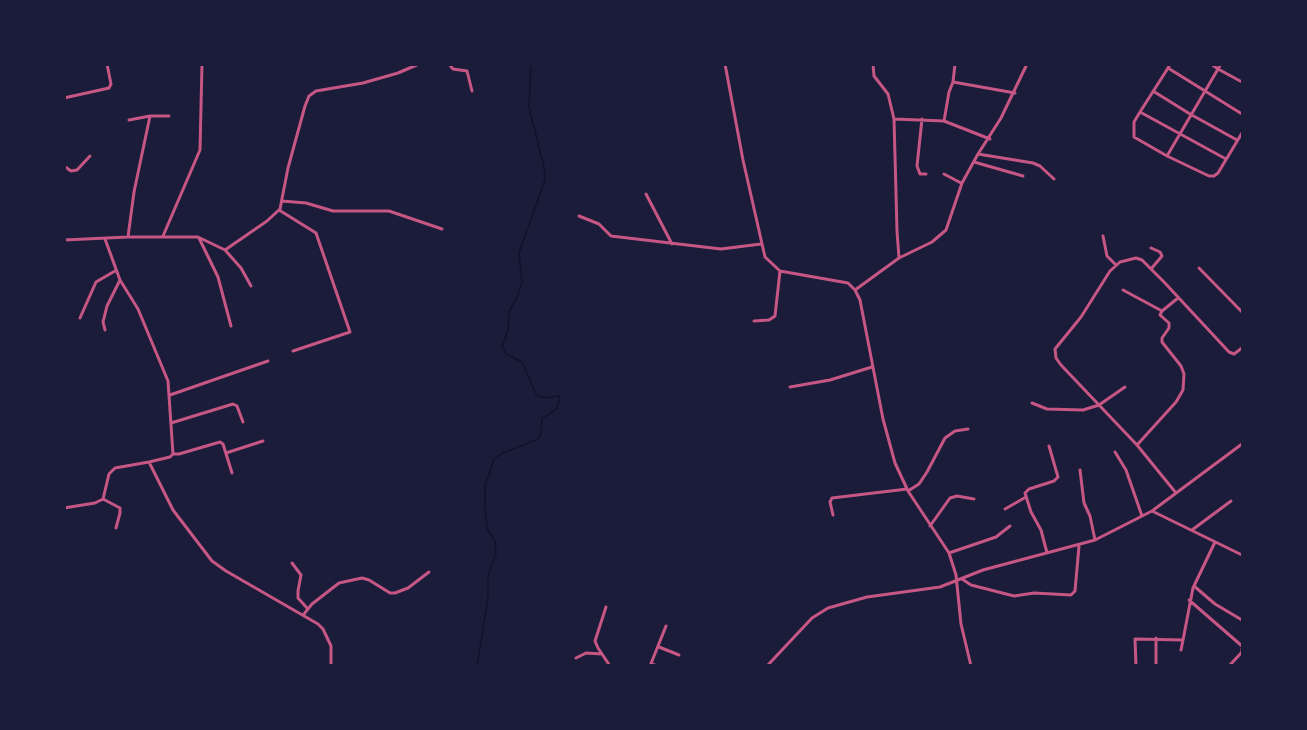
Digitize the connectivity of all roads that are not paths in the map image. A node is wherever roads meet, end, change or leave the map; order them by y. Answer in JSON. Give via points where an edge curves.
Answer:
{"nodes":[{"id":1,"x":107,"y":64,"type":"edge"},
{"id":2,"x":202,"y":64,"type":"edge"},
{"id":3,"x":419,"y":64,"type":"edge"},
{"id":4,"x":448,"y":64,"type":"edge"},
{"id":5,"x":873,"y":64,"type":"edge"},
{"id":6,"x":955,"y":64,"type":"edge"},
{"id":7,"x":1028,"y":64,"type":"edge"},
{"id":8,"x":1211,"y":64,"type":"edge"},
{"id":9,"x":1221,"y":64,"type":"edge"},
{"id":10,"x":726,"y":65,"type":"edge"},
{"id":11,"x":1169,"y":66,"type":"edge"},
{"id":12,"x":1218,"y":69,"type":"junction"},
{"id":13,"x":953,"y":82,"type":"junction"},
{"id":14,"x":1242,"y":82,"type":"edge"},
{"id":15,"x":472,"y":91,"type":"dead end"},
{"id":16,"x":1153,"y":91,"type":"junction"},
{"id":17,"x":1204,"y":92,"type":"junction"},
{"id":18,"x":1015,"y":93,"type":"junction"},
{"id":19,"x":64,"y":98,"type":"edge"},
{"id":20,"x":1140,"y":112,"type":"junction"},
{"id":21,"x":1191,"y":114,"type":"junction"},
{"id":22,"x":1242,"y":114,"type":"edge"},
{"id":23,"x":150,"y":116,"type":"junction"},
{"id":24,"x":169,"y":117,"type":"dead end"},
{"id":25,"x":894,"y":119,"type":"junction"},
{"id":26,"x":922,"y":119,"type":"junction"},
{"id":27,"x":129,"y":120,"type":"dead end"},
{"id":28,"x":944,"y":121,"type":"junction"},
{"id":29,"x":1180,"y":133,"type":"junction"},
{"id":30,"x":1242,"y":133,"type":"edge"},
{"id":31,"x":990,"y":139,"type":"junction"},
{"id":32,"x":1238,"y":141,"type":"junction"},
{"id":33,"x":978,"y":154,"type":"junction"},
{"id":34,"x":90,"y":156,"type":"dead end"},
{"id":35,"x":1167,"y":156,"type":"junction"},
{"id":36,"x":1226,"y":159,"type":"junction"},
{"id":37,"x":974,"y":162,"type":"junction"},
{"id":38,"x":64,"y":166,"type":"edge"},
{"id":39,"x":926,"y":174,"type":"dead end"},
{"id":40,"x":944,"y":174,"type":"dead end"},
{"id":41,"x":1023,"y":176,"type":"dead end"},
{"id":42,"x":1054,"y":179,"type":"dead end"},
{"id":43,"x":962,"y":183,"type":"junction"},
{"id":44,"x":646,"y":194,"type":"dead end"},
{"id":45,"x":282,"y":201,"type":"junction"},
{"id":46,"x":279,"y":210,"type":"junction"},
{"id":47,"x":579,"y":216,"type":"dead end"},
{"id":48,"x":442,"y":229,"type":"dead end"},
{"id":49,"x":163,"y":236,"type":"junction"},
{"id":50,"x":1103,"y":236,"type":"dead end"},
{"id":51,"x":128,"y":237,"type":"junction"},
{"id":52,"x":198,"y":237,"type":"junction"},
{"id":53,"x":105,"y":239,"type":"junction"},
{"id":54,"x":64,"y":240,"type":"edge"},
{"id":55,"x":672,"y":244,"type":"junction"},
{"id":56,"x":761,"y":244,"type":"junction"},
{"id":57,"x":1151,"y":248,"type":"dead end"},
{"id":58,"x":225,"y":250,"type":"junction"},
{"id":59,"x":899,"y":258,"type":"junction"},
{"id":60,"x":1116,"y":265,"type":"junction"},
{"id":61,"x":1199,"y":268,"type":"dead end"},
{"id":62,"x":1151,"y":269,"type":"junction"},
{"id":63,"x":115,"y":270,"type":"junction"},
{"id":64,"x":780,"y":271,"type":"junction"},
{"id":65,"x":120,"y":280,"type":"junction"},
{"id":66,"x":252,"y":286,"type":"dead end"},
{"id":67,"x":855,"y":290,"type":"junction"},
{"id":68,"x":1123,"y":290,"type":"dead end"},
{"id":69,"x":1178,"y":298,"type":"junction"},
{"id":70,"x":1162,"y":311,"type":"junction"},
{"id":71,"x":1242,"y":312,"type":"edge"},
{"id":72,"x":80,"y":318,"type":"dead end"},
{"id":73,"x":754,"y":321,"type":"dead end"},
{"id":74,"x":231,"y":326,"type":"dead end"},
{"id":75,"x":105,"y":330,"type":"dead end"},
{"id":76,"x":1242,"y":348,"type":"edge"},
{"id":77,"x":293,"y":351,"type":"dead end"},
{"id":78,"x":268,"y":361,"type":"dead end"},
{"id":79,"x":872,"y":367,"type":"junction"},
{"id":80,"x":790,"y":387,"type":"dead end"},
{"id":81,"x":1125,"y":387,"type":"dead end"},
{"id":82,"x":170,"y":395,"type":"junction"},
{"id":83,"x":1032,"y":404,"type":"dead end"},
{"id":84,"x":1099,"y":405,"type":"junction"},
{"id":85,"x":243,"y":422,"type":"dead end"},
{"id":86,"x":171,"y":423,"type":"junction"},
{"id":87,"x":968,"y":429,"type":"dead end"},
{"id":88,"x":263,"y":441,"type":"dead end"},
{"id":89,"x":1242,"y":444,"type":"edge"},
{"id":90,"x":1137,"y":445,"type":"junction"},
{"id":91,"x":1049,"y":446,"type":"dead end"},
{"id":92,"x":1115,"y":452,"type":"dead end"},
{"id":93,"x":226,"y":453,"type":"junction"},
{"id":94,"x":173,"y":454,"type":"junction"},
{"id":95,"x":149,"y":462,"type":"junction"},
{"id":96,"x":1080,"y":470,"type":"dead end"},
{"id":97,"x":232,"y":473,"type":"dead end"},
{"id":98,"x":908,"y":490,"type":"junction"},
{"id":99,"x":1176,"y":493,"type":"junction"},
{"id":100,"x":1026,"y":497,"type":"junction"},
{"id":101,"x":103,"y":499,"type":"junction"},
{"id":102,"x":974,"y":499,"type":"dead end"},
{"id":103,"x":1231,"y":501,"type":"dead end"},
{"id":104,"x":64,"y":508,"type":"edge"},
{"id":105,"x":1005,"y":509,"type":"dead end"},
{"id":106,"x":1152,"y":511,"type":"junction"},
{"id":107,"x":833,"y":515,"type":"dead end"},
{"id":108,"x":1142,"y":516,"type":"junction"},
{"id":109,"x":930,"y":525,"type":"junction"},
{"id":110,"x":1010,"y":526,"type":"dead end"},
{"id":111,"x":116,"y":528,"type":"dead end"},
{"id":112,"x":1191,"y":530,"type":"junction"},
{"id":113,"x":1095,"y":540,"type":"junction"},
{"id":114,"x":1215,"y":542,"type":"junction"},
{"id":115,"x":1079,"y":546,"type":"junction"},
{"id":116,"x":949,"y":553,"type":"junction"},
{"id":117,"x":1047,"y":554,"type":"junction"},
{"id":118,"x":1242,"y":555,"type":"edge"},
{"id":119,"x":291,"y":563,"type":"dead end"},
{"id":120,"x":429,"y":572,"type":"dead end"},
{"id":121,"x":962,"y":579,"type":"junction"},
{"id":122,"x":957,"y":581,"type":"junction"},
{"id":123,"x":1194,"y":586,"type":"junction"},
{"id":124,"x":1189,"y":600,"type":"junction"},
{"id":125,"x":606,"y":607,"type":"dead end"},
{"id":126,"x":308,"y":608,"type":"junction"},
{"id":127,"x":304,"y":614,"type":"junction"},
{"id":128,"x":1242,"y":620,"type":"edge"},
{"id":129,"x":666,"y":626,"type":"dead end"},
{"id":130,"x":1155,"y":638,"type":"junction"},
{"id":131,"x":1183,"y":640,"type":"junction"},
{"id":132,"x":1242,"y":647,"type":"edge"},
{"id":133,"x":659,"y":648,"type":"junction"},
{"id":134,"x":1181,"y":650,"type":"dead end"},
{"id":135,"x":603,"y":655,"type":"junction"},
{"id":136,"x":679,"y":655,"type":"dead end"},
{"id":137,"x":576,"y":658,"type":"dead end"},
{"id":138,"x":651,"y":665,"type":"edge"},
{"id":139,"x":1230,"y":665,"type":"edge"},
{"id":140,"x":331,"y":666,"type":"edge"},
{"id":141,"x":610,"y":666,"type":"edge"},
{"id":142,"x":658,"y":666,"type":"edge"},
{"id":143,"x":767,"y":666,"type":"edge"},
{"id":144,"x":971,"y":666,"type":"edge"},
{"id":145,"x":1136,"y":666,"type":"edge"},
{"id":146,"x":1156,"y":666,"type":"edge"},
{"id":147,"x":1236,"y":666,"type":"edge"}],
"edges":[{"from":1,"to":19,"type":"street","via":[[110,88]]},
{"from":2,"to":49,"type":"street","via":[[200,150]]},
{"from":3,"to":45,"type":"street","via":[[363,83],[315,91],[309,96]]},
{"from":4,"to":15,"type":"street","via":[[467,71]]},
{"from":5,"to":25,"type":"street","via":[[874,75],[888,94]]},
{"from":6,"to":13,"type":"street"},
{"from":7,"to":18,"type":"street"},
{"from":8,"to":12,"type":"street"},
{"from":9,"to":12,"type":"street"},
{"from":10,"to":56,"type":"street"},
{"from":11,"to":16,"type":"street"},
{"from":11,"to":17,"type":"street"},
{"from":12,"to":14,"type":"street"},
{"from":12,"to":17,"type":"street"},
{"from":13,"to":18,"type":"street"},
{"from":13,"to":28,"type":"street"},
{"from":16,"to":20,"type":"street"},
{"from":16,"to":21,"type":"street"},
{"from":17,"to":21,"type":"street"},
{"from":17,"to":22,"type":"street"},
{"from":18,"to":31,"type":"street"},
{"from":20,"to":29,"type":"street"},
{"from":20,"to":35,"type":"street","via":[[1134,122],[1134,136]]},
{"from":21,"to":29,"type":"street"},
{"from":21,"to":32,"type":"street"},
{"from":23,"to":24,"type":"street"},
{"from":23,"to":27,"type":"street"},
{"from":23,"to":51,"type":"street"},
{"from":25,"to":26,"type":"street"},
{"from":25,"to":59,"type":"street"},
{"from":26,"to":28,"type":"street"},
{"from":26,"to":39,"type":"street","via":[[917,166],[920,174]]},
{"from":28,"to":31,"type":"street"},
{"from":29,"to":35,"type":"street"},
{"from":29,"to":36,"type":"street"},
{"from":30,"to":32,"type":"street"},
{"from":31,"to":33,"type":"street"},
{"from":32,"to":36,"type":"street"},
{"from":33,"to":37,"type":"street"},
{"from":33,"to":42,"type":"street","via":[[1033,163]]},
{"from":34,"to":38,"type":"street","via":[[77,170]]},
{"from":35,"to":36,"type":"street","via":[[1209,176],[1218,173]]},
{"from":37,"to":41,"type":"street"},
{"from":37,"to":43,"type":"street"},
{"from":40,"to":43,"type":"street"},
{"from":43,"to":59,"type":"street","via":[[943,234]]},
{"from":44,"to":55,"type":"street"},
{"from":45,"to":46,"type":"street"},
{"from":45,"to":48,"type":"street","via":[[333,211],[389,211]]},
{"from":46,"to":58,"type":"street"},
{"from":46,"to":77,"type":"street","via":[[316,233],[350,332]]},
{"from":47,"to":55,"type":"street","via":[[599,224],[609,236]]},
{"from":49,"to":51,"type":"street"},
{"from":49,"to":52,"type":"street"},
{"from":50,"to":60,"type":"street","via":[[1107,256]]},
{"from":51,"to":53,"type":"street"},
{"from":52,"to":58,"type":"street"},
{"from":52,"to":74,"type":"street","via":[[218,277]]},
{"from":53,"to":54,"type":"street"},
{"from":53,"to":63,"type":"street"},
{"from":55,"to":56,"type":"street","via":[[721,249]]},
{"from":56,"to":64,"type":"street","via":[[765,257]]},
{"from":57,"to":62,"type":"street","via":[[1162,256]]},
{"from":58,"to":66,"type":"street"},
{"from":59,"to":67,"type":"street"},
{"from":60,"to":62,"type":"street","via":[[1136,258]]},
{"from":60,"to":84,"type":"street","via":[[1055,349],[1061,365]]},
{"from":61,"to":71,"type":"street"},
{"from":62,"to":69,"type":"street"},
{"from":63,"to":65,"type":"street"},
{"from":63,"to":72,"type":"street","via":[[96,282]]},
{"from":64,"to":67,"type":"street","via":[[840,280]]},
{"from":64,"to":73,"type":"street","via":[[775,316]]},
{"from":65,"to":75,"type":"street","via":[[106,306]]},
{"from":65,"to":82,"type":"street","via":[[138,309],[168,381]]},
{"from":67,"to":79,"type":"street"},
{"from":68,"to":70,"type":"street"},
{"from":69,"to":70,"type":"street"},
{"from":69,"to":76,"type":"street","via":[[1229,352],[1234,354]]},
{"from":70,"to":90,"type":"street","via":[[1160,315],[1170,325],[1162,342],[1181,366],[1183,390]]},
{"from":78,"to":82,"type":"street"},
{"from":79,"to":80,"type":"street"},
{"from":79,"to":98,"type":"street","via":[[895,463]]},
{"from":81,"to":84,"type":"street"},
{"from":82,"to":86,"type":"street"},
{"from":83,"to":84,"type":"street","via":[[1047,409],[1083,410]]},
{"from":84,"to":90,"type":"street"},
{"from":85,"to":86,"type":"street","via":[[233,404]]},
{"from":86,"to":94,"type":"street"},
{"from":87,"to":98,"type":"street","via":[[955,430],[945,438],[919,484]]},
{"from":88,"to":93,"type":"street"},
{"from":89,"to":99,"type":"street"},
{"from":90,"to":99,"type":"street"},
{"from":91,"to":100,"type":"street","via":[[1058,477],[1029,489]]},
{"from":92,"to":108,"type":"street","via":[[1126,470]]},
{"from":93,"to":94,"type":"street","via":[[220,442]]},
{"from":93,"to":97,"type":"street"},
{"from":94,"to":95,"type":"street"},
{"from":95,"to":101,"type":"street","via":[[111,470]]},
{"from":95,"to":127,"type":"street","via":[[173,510],[212,561]]},
{"from":96,"to":113,"type":"street","via":[[1084,503]]},
{"from":98,"to":107,"type":"street","via":[[832,498]]},
{"from":98,"to":109,"type":"street"},
{"from":99,"to":106,"type":"street"},
{"from":100,"to":105,"type":"street"},
{"from":100,"to":117,"type":"street"},
{"from":101,"to":104,"type":"street"},
{"from":101,"to":111,"type":"street","via":[[120,508]]},
{"from":102,"to":109,"type":"street","via":[[950,498]]},
{"from":103,"to":112,"type":"street"},
{"from":106,"to":108,"type":"street"},
{"from":106,"to":112,"type":"street"},
{"from":108,"to":113,"type":"street"},
{"from":109,"to":116,"type":"street"},
{"from":110,"to":116,"type":"street","via":[[996,537]]},
{"from":112,"to":114,"type":"street"},
{"from":113,"to":115,"type":"street"},
{"from":114,"to":118,"type":"street"},
{"from":114,"to":123,"type":"street"},
{"from":115,"to":117,"type":"street"},
{"from":115,"to":121,"type":"street","via":[[1075,591],[1071,595],[1014,596]]},
{"from":116,"to":122,"type":"street"},
{"from":117,"to":121,"type":"street"},
{"from":119,"to":126,"type":"street","via":[[301,575],[298,598]]},
{"from":120,"to":126,"type":"street","via":[[395,593],[369,580],[350,579]]},
{"from":121,"to":122,"type":"street"},
{"from":122,"to":143,"type":"street","via":[[828,608],[812,618]]},
{"from":122,"to":144,"type":"street","via":[[961,624]]},
{"from":123,"to":124,"type":"street"},
{"from":123,"to":128,"type":"street"},
{"from":124,"to":131,"type":"street"},
{"from":124,"to":132,"type":"street"},
{"from":125,"to":135,"type":"street","via":[[595,641]]},
{"from":126,"to":127,"type":"street"},
{"from":127,"to":140,"type":"street","via":[[328,637]]},
{"from":129,"to":133,"type":"street"},
{"from":130,"to":131,"type":"street"},
{"from":130,"to":145,"type":"street","via":[[1135,639]]},
{"from":130,"to":146,"type":"street"},
{"from":131,"to":134,"type":"street"},
{"from":132,"to":139,"type":"street"},
{"from":133,"to":136,"type":"street"},
{"from":133,"to":138,"type":"street"},
{"from":135,"to":137,"type":"street","via":[[586,653]]},
{"from":135,"to":141,"type":"street"},
{"from":138,"to":142,"type":"street"},
{"from":139,"to":147,"type":"street"}]}
